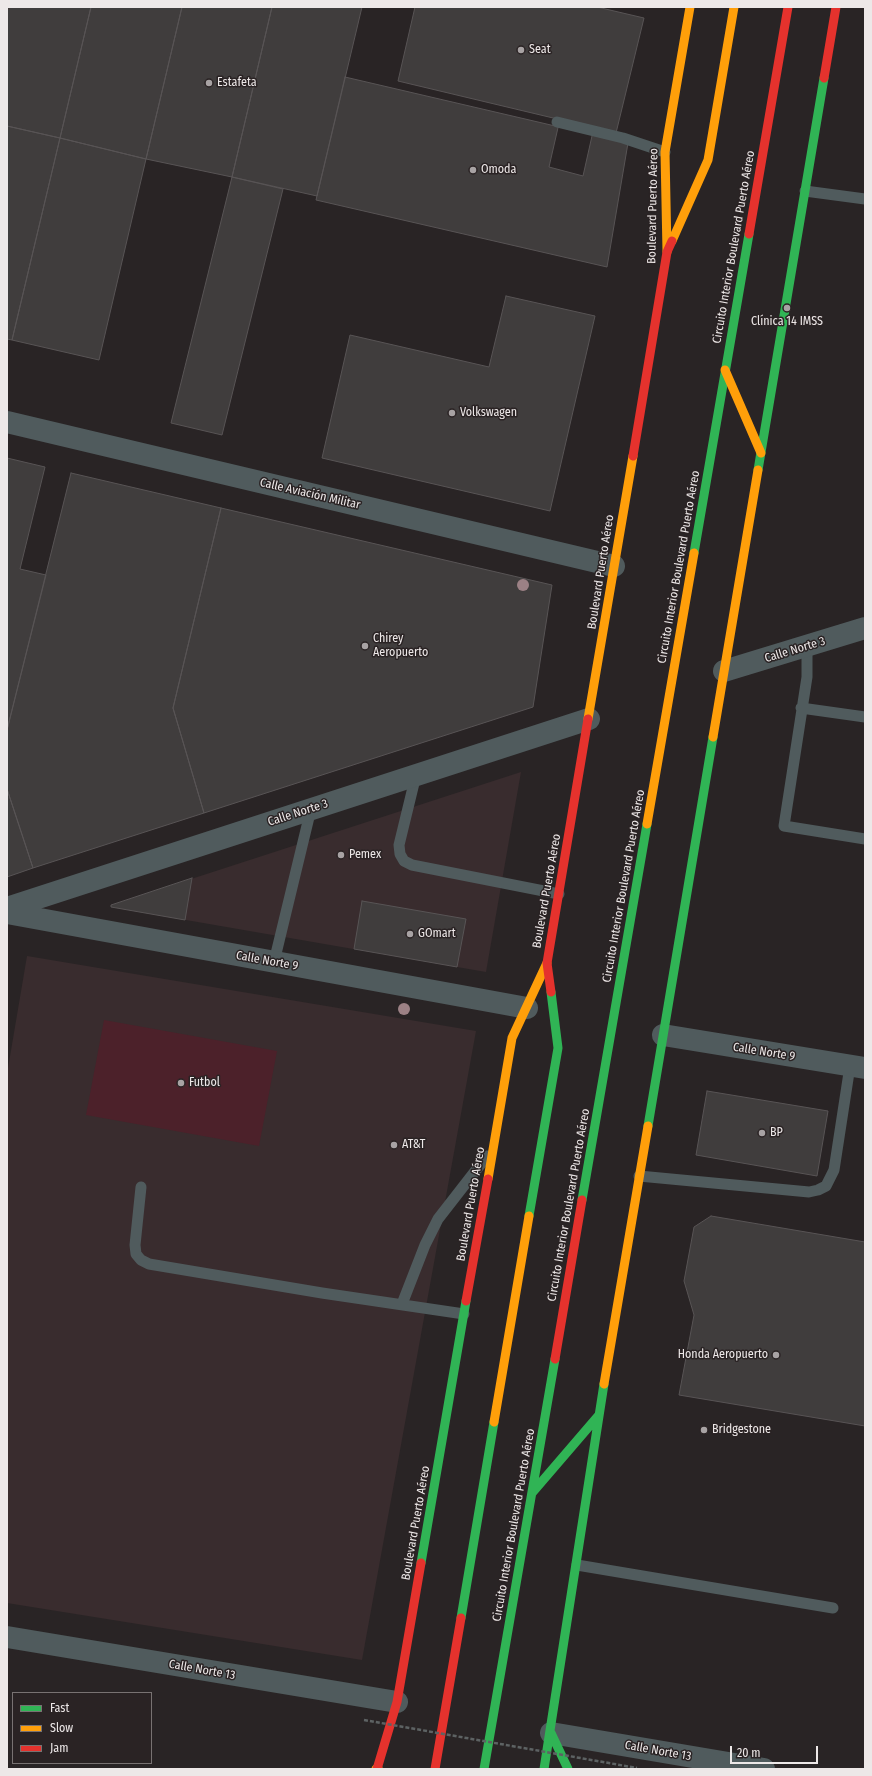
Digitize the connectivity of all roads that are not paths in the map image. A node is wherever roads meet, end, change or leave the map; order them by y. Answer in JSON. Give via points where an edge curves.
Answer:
{"nodes":[{"id":1,"x":690,"y":7,"type":"edge"},
{"id":2,"x":734,"y":7,"type":"edge"},
{"id":3,"x":788,"y":7,"type":"edge"},
{"id":4,"x":836,"y":7,"type":"edge"},
{"id":5,"x":557,"y":122,"type":"dead end"},
{"id":6,"x":665,"y":152,"type":"junction"},
{"id":7,"x":805,"y":191,"type":"junction"},
{"id":8,"x":865,"y":199,"type":"edge"},
{"id":9,"x":667,"y":252,"type":"junction"},
{"id":10,"x":725,"y":370,"type":"junction"},
{"id":11,"x":7,"y":422,"type":"edge"},
{"id":12,"x":761,"y":453,"type":"junction"},
{"id":13,"x":614,"y":566,"type":"junction"},
{"id":14,"x":865,"y":628,"type":"edge"},
{"id":15,"x":807,"y":646,"type":"junction"},
{"id":16,"x":724,"y":671,"type":"junction"},
{"id":17,"x":801,"y":708,"type":"junction"},
{"id":18,"x":865,"y":717,"type":"edge"},
{"id":19,"x":589,"y":719,"type":"junction"},
{"id":20,"x":416,"y":775,"type":"junction"},
{"id":21,"x":311,"y":809,"type":"junction"},
{"id":22,"x":865,"y":839,"type":"edge"},
{"id":23,"x":559,"y":894,"type":"junction"},
{"id":24,"x":7,"y":908,"type":"edge"},
{"id":25,"x":7,"y":913,"type":"edge"},
{"id":26,"x":274,"y":962,"type":"junction"},
{"id":27,"x":548,"y":964,"type":"junction"},
{"id":28,"x":527,"y":1008,"type":"junction"},
{"id":29,"x":663,"y":1035,"type":"junction"},
{"id":30,"x":858,"y":1067,"type":"edge"},
{"id":31,"x":493,"y":1148,"type":"junction"},
{"id":32,"x":639,"y":1176,"type":"junction"},
{"id":33,"x":141,"y":1187,"type":"dead end"},
{"id":34,"x":402,"y":1304,"type":"junction"},
{"id":35,"x":464,"y":1314,"type":"junction"},
{"id":36,"x":599,"y":1415,"type":"junction"},
{"id":37,"x":532,"y":1493,"type":"junction"},
{"id":38,"x":577,"y":1565,"type":"junction"},
{"id":39,"x":833,"y":1608,"type":"dead end"},
{"id":40,"x":7,"y":1637,"type":"edge"},
{"id":41,"x":397,"y":1702,"type":"junction"},
{"id":42,"x":551,"y":1733,"type":"junction"},
{"id":43,"x":377,"y":1769,"type":"edge"},
{"id":44,"x":435,"y":1769,"type":"edge"},
{"id":45,"x":484,"y":1769,"type":"edge"},
{"id":46,"x":544,"y":1769,"type":"edge"},
{"id":47,"x":568,"y":1769,"type":"edge"},
{"id":48,"x":764,"y":1769,"type":"edge"}],
"edges":[{"from":1,"to":6,"type":"main road","name":"Boulevard Puerto Aéreo"},
{"from":2,"to":9,"type":"main road","via":[[708,160]]},
{"from":3,"to":10,"type":"main road","name":"Circuito Interior Boulevard Puerto Aéreo"},
{"from":4,"to":7,"type":"main road"},
{"from":5,"to":6,"type":"lane","via":[[623,138]]},
{"from":6,"to":9,"type":"main road","name":"Boulevard Puerto Aéreo"},
{"from":7,"to":8,"type":"lane"},
{"from":7,"to":12,"type":"main road"},
{"from":9,"to":13,"type":"main road","name":"Boulevard Puerto Aéreo"},
{"from":10,"to":12,"type":"main road"},
{"from":10,"to":37,"type":"main road","name":"Circuito Interior Boulevard Puerto Aéreo"},
{"from":11,"to":13,"type":"street","name":"Calle Aviación Militar"},
{"from":12,"to":16,"type":"main road"},
{"from":13,"to":19,"type":"main road","name":"Boulevard Puerto Aéreo"},
{"from":14,"to":15,"type":"street","name":"Calle Norte 3"},
{"from":15,"to":16,"type":"street","name":"Calle Norte 3"},
{"from":15,"to":17,"type":"lane","via":[[807,677]]},
{"from":16,"to":29,"type":"main road"},
{"from":17,"to":18,"type":"lane"},
{"from":17,"to":22,"type":"lane","via":[[784,826]]},
{"from":19,"to":20,"type":"street","name":"Calle Norte 3"},
{"from":19,"to":23,"type":"main road","name":"Boulevard Puerto Aéreo"},
{"from":20,"to":21,"type":"street","name":"Calle Norte 3"},
{"from":20,"to":23,"type":"lane","via":[[399,845],[404,861],[412,865]]},
{"from":21,"to":24,"type":"street","name":"Calle Norte 3"},
{"from":21,"to":26,"type":"lane"},
{"from":23,"to":27,"type":"main road","name":"Boulevard Puerto Aéreo"},
{"from":25,"to":26,"type":"street","name":"Calle Norte 9"},
{"from":26,"to":28,"type":"street","name":"Calle Norte 9"},
{"from":27,"to":28,"type":"main road","name":"Boulevard Puerto Aéreo"},
{"from":27,"to":44,"type":"main road","via":[[558,1048]]},
{"from":28,"to":31,"type":"main road","name":"Boulevard Puerto Aéreo","via":[[512,1038]]},
{"from":29,"to":30,"type":"street","name":"Calle Norte 9"},
{"from":29,"to":32,"type":"main road"},
{"from":30,"to":32,"type":"lane","via":[[834,1170],[826,1186],[818,1190],[809,1192]]},
{"from":31,"to":34,"type":"lane","via":[[438,1219]]},
{"from":31,"to":35,"type":"main road","name":"Boulevard Puerto Aéreo"},
{"from":32,"to":36,"type":"main road"},
{"from":33,"to":34,"type":"lane","via":[[135,1245],[136,1254],[149,1264]]},
{"from":34,"to":35,"type":"lane"},
{"from":35,"to":41,"type":"main road","name":"Boulevard Puerto Aéreo"},
{"from":36,"to":37,"type":"main road"},
{"from":36,"to":38,"type":"main road"},
{"from":37,"to":45,"type":"main road","name":"Circuito Interior Boulevard Puerto Aéreo"},
{"from":38,"to":39,"type":"lane"},
{"from":38,"to":42,"type":"main road"},
{"from":40,"to":41,"type":"street","name":"Calle Norte 13"},
{"from":41,"to":43,"type":"main road","name":"Boulevard Puerto Aéreo"},
{"from":42,"to":46,"type":"main road"},
{"from":42,"to":47,"type":"main road"},
{"from":42,"to":48,"type":"street","name":"Calle Norte 13"}]}
